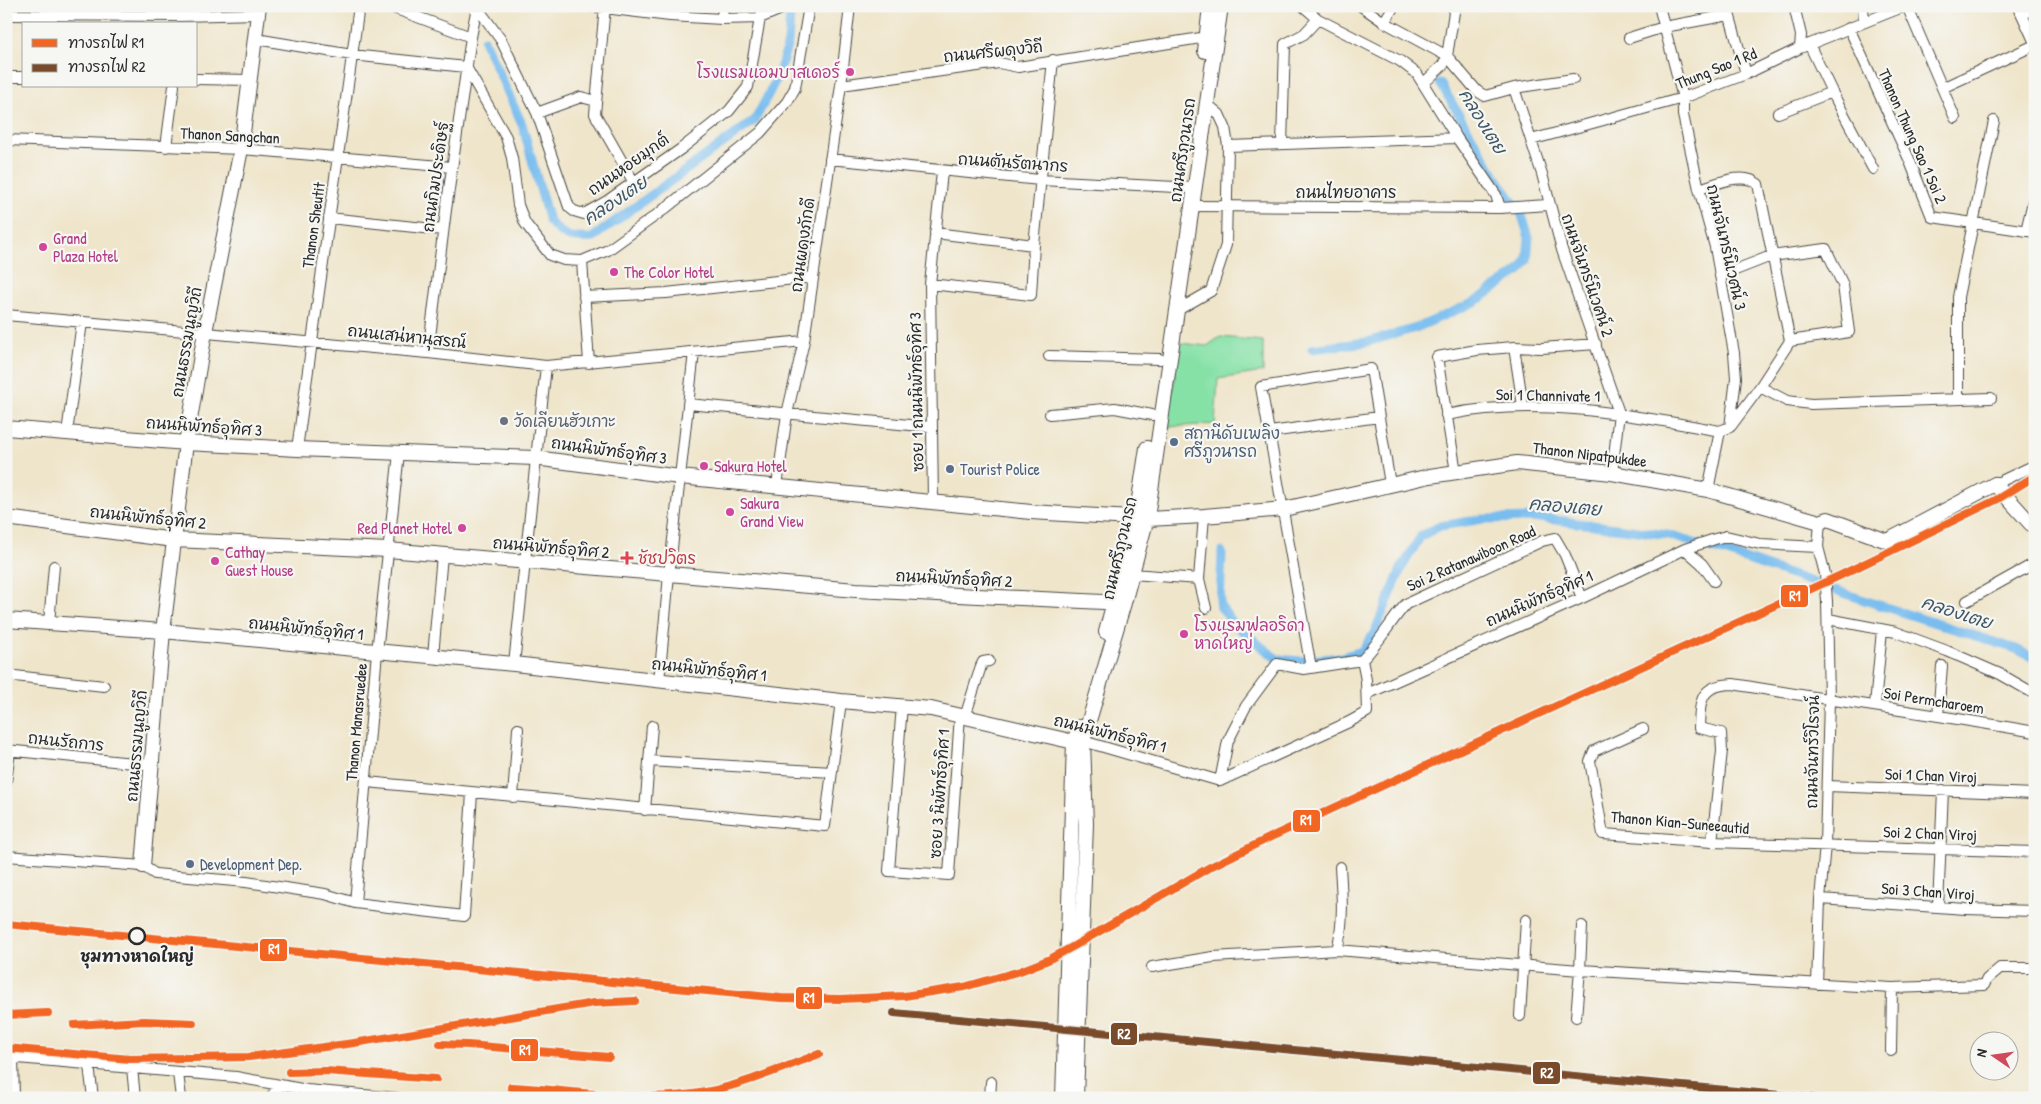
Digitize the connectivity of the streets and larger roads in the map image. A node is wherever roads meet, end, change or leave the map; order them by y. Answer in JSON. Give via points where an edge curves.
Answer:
{"nodes":[{"id":1,"x":360,"y":6,"type":"edge"},
{"id":2,"x":388,"y":6,"type":"edge"},
{"id":3,"x":588,"y":6,"type":"edge"},
{"id":4,"x":723,"y":6,"type":"edge"},
{"id":5,"x":789,"y":6,"type":"edge"},
{"id":6,"x":809,"y":6,"type":"edge"},
{"id":7,"x":850,"y":6,"type":"edge"},
{"id":8,"x":1210,"y":6,"type":"edge"},
{"id":9,"x":1221,"y":6,"type":"edge"},
{"id":10,"x":1303,"y":6,"type":"edge"},
{"id":11,"x":1361,"y":6,"type":"edge"},
{"id":12,"x":1394,"y":6,"type":"edge"},
{"id":13,"x":1456,"y":6,"type":"edge"},
{"id":14,"x":1658,"y":6,"type":"edge"},
{"id":15,"x":1794,"y":6,"type":"edge"},
{"id":16,"x":1863,"y":6,"type":"edge"},
{"id":17,"x":1906,"y":6,"type":"edge"},
{"id":18,"x":605,"y":7,"type":"edge"},
{"id":19,"x":476,"y":8,"type":"edge"},
{"id":20,"x":2019,"y":8,"type":"edge"},
{"id":21,"x":258,"y":10,"type":"edge"},
{"id":22,"x":665,"y":11,"type":"edge"},
{"id":23,"x":1728,"y":11,"type":"edge"},
{"id":24,"x":2035,"y":12,"type":"edge"},
{"id":25,"x":764,"y":13,"type":"edge"},
{"id":26,"x":6,"y":16,"type":"edge"},
{"id":27,"x":722,"y":19,"type":"junction"},
{"id":28,"x":1318,"y":19,"type":"junction"},
{"id":29,"x":180,"y":20,"type":"edge"},
{"id":30,"x":1384,"y":22,"type":"junction"},
{"id":31,"x":1864,"y":22,"type":"junction"},
{"id":32,"x":1664,"y":26,"type":"junction"},
{"id":33,"x":1849,"y":28,"type":"junction"},
{"id":34,"x":471,"y":35,"type":"junction"},
{"id":35,"x":1212,"y":37,"type":"junction"},
{"id":36,"x":1629,"y":38,"type":"dead end"},
{"id":37,"x":256,"y":39,"type":"junction"},
{"id":38,"x":2035,"y":44,"type":"edge"},
{"id":39,"x":1804,"y":46,"type":"junction"},
{"id":40,"x":352,"y":56,"type":"junction"},
{"id":41,"x":1053,"y":60,"type":"junction"},
{"id":42,"x":1445,"y":61,"type":"junction"},
{"id":43,"x":466,"y":66,"type":"junction"},
{"id":44,"x":1746,"y":74,"type":"junction"},
{"id":45,"x":6,"y":77,"type":"edge"},
{"id":46,"x":22,"y":77,"type":"edge"},
{"id":47,"x":198,"y":79,"type":"edge"},
{"id":48,"x":1573,"y":79,"type":"dead end"},
{"id":49,"x":250,"y":80,"type":"junction"},
{"id":50,"x":1427,"y":80,"type":"junction"},
{"id":51,"x":841,"y":86,"type":"junction"},
{"id":52,"x":174,"y":88,"type":"edge"},
{"id":53,"x":1514,"y":88,"type":"junction"},
{"id":54,"x":1942,"y":88,"type":"junction"},
{"id":55,"x":1832,"y":92,"type":"junction"},
{"id":56,"x":1684,"y":98,"type":"junction"},
{"id":57,"x":596,"y":101,"type":"junction"},
{"id":58,"x":1206,"y":103,"type":"junction"},
{"id":59,"x":537,"y":113,"type":"junction"},
{"id":60,"x":1778,"y":113,"type":"dead end"},
{"id":61,"x":1955,"y":118,"type":"dead end"},
{"id":62,"x":1994,"y":121,"type":"dead end"},
{"id":63,"x":1457,"y":138,"type":"junction"},
{"id":64,"x":6,"y":140,"type":"edge"},
{"id":65,"x":1532,"y":140,"type":"junction"},
{"id":66,"x":1282,"y":144,"type":"junction"},
{"id":67,"x":1228,"y":146,"type":"junction"},
{"id":68,"x":166,"y":147,"type":"junction"},
{"id":69,"x":241,"y":150,"type":"junction"},
{"id":70,"x":338,"y":156,"type":"junction"},
{"id":71,"x":830,"y":159,"type":"junction"},
{"id":72,"x":452,"y":167,"type":"junction"},
{"id":73,"x":1873,"y":169,"type":"dead end"},
{"id":74,"x":942,"y":172,"type":"junction"},
{"id":75,"x":1040,"y":180,"type":"junction"},
{"id":76,"x":634,"y":181,"type":"junction"},
{"id":77,"x":1191,"y":188,"type":"junction"},
{"id":78,"x":1699,"y":189,"type":"junction"},
{"id":79,"x":2035,"y":193,"type":"edge"},
{"id":80,"x":1548,"y":205,"type":"junction"},
{"id":81,"x":1191,"y":206,"type":"junction"},
{"id":82,"x":1227,"y":206,"type":"junction"},
{"id":83,"x":1503,"y":208,"type":"junction"},
{"id":84,"x":328,"y":218,"type":"junction"},
{"id":85,"x":1974,"y":223,"type":"junction"},
{"id":86,"x":443,"y":230,"type":"junction"},
{"id":87,"x":2030,"y":232,"type":"edge"},
{"id":88,"x":935,"y":233,"type":"junction"},
{"id":89,"x":1034,"y":245,"type":"junction"},
{"id":90,"x":1771,"y":256,"type":"junction"},
{"id":91,"x":582,"y":261,"type":"junction"},
{"id":92,"x":1720,"y":276,"type":"junction"},
{"id":93,"x":813,"y":278,"type":"junction"},
{"id":94,"x":930,"y":284,"type":"junction"},
{"id":95,"x":584,"y":297,"type":"junction"},
{"id":96,"x":1176,"y":311,"type":"junction"},
{"id":97,"x":6,"y":315,"type":"edge"},
{"id":98,"x":82,"y":322,"type":"junction"},
{"id":99,"x":205,"y":332,"type":"junction"},
{"id":100,"x":804,"y":341,"type":"junction"},
{"id":101,"x":313,"y":342,"type":"junction"},
{"id":102,"x":1790,"y":342,"type":"junction"},
{"id":103,"x":1596,"y":344,"type":"junction"},
{"id":104,"x":1514,"y":346,"type":"junction"},
{"id":105,"x":694,"y":352,"type":"junction"},
{"id":106,"x":428,"y":353,"type":"junction"},
{"id":107,"x":1049,"y":356,"type":"dead end"},
{"id":108,"x":1160,"y":359,"type":"junction"},
{"id":109,"x":589,"y":363,"type":"junction"},
{"id":110,"x":546,"y":366,"type":"junction"},
{"id":111,"x":1760,"y":388,"type":"junction"},
{"id":112,"x":1958,"y":398,"type":"junction"},
{"id":113,"x":1991,"y":398,"type":"dead end"},
{"id":114,"x":688,"y":404,"type":"junction"},
{"id":115,"x":1523,"y":406,"type":"junction"},
{"id":116,"x":1619,"y":413,"type":"junction"},
{"id":117,"x":788,"y":414,"type":"junction"},
{"id":118,"x":1050,"y":414,"type":"dead end"},
{"id":119,"x":1152,"y":415,"type":"junction"},
{"id":120,"x":1446,"y":415,"type":"junction"},
{"id":121,"x":1379,"y":417,"type":"junction"},
{"id":122,"x":931,"y":427,"type":"junction"},
{"id":123,"x":6,"y":428,"type":"edge"},
{"id":124,"x":1725,"y":429,"type":"junction"},
{"id":125,"x":1270,"y":432,"type":"junction"},
{"id":126,"x":68,"y":433,"type":"junction"},
{"id":127,"x":186,"y":443,"type":"junction"},
{"id":128,"x":297,"y":449,"type":"junction"},
{"id":129,"x":399,"y":453,"type":"junction"},
{"id":130,"x":535,"y":458,"type":"junction"},
{"id":131,"x":2035,"y":465,"type":"edge"},
{"id":132,"x":1456,"y":472,"type":"junction"},
{"id":133,"x":1612,"y":473,"type":"junction"},
{"id":134,"x":680,"y":477,"type":"junction"},
{"id":135,"x":1390,"y":484,"type":"junction"},
{"id":136,"x":1995,"y":484,"type":"junction"},
{"id":137,"x":777,"y":486,"type":"junction"},
{"id":138,"x":1708,"y":490,"type":"junction"},
{"id":139,"x":933,"y":501,"type":"junction"},
{"id":140,"x":1284,"y":508,"type":"junction"},
{"id":141,"x":1204,"y":516,"type":"junction"},
{"id":142,"x":6,"y":518,"type":"edge"},
{"id":143,"x":1142,"y":518,"type":"junction"},
{"id":144,"x":1820,"y":522,"type":"junction"},
{"id":145,"x":2033,"y":524,"type":"edge"},
{"id":146,"x":174,"y":540,"type":"junction"},
{"id":147,"x":1818,"y":547,"type":"junction"},
{"id":148,"x":1685,"y":549,"type":"junction"},
{"id":149,"x":388,"y":550,"type":"junction"},
{"id":150,"x":442,"y":555,"type":"junction"},
{"id":151,"x":525,"y":563,"type":"junction"},
{"id":152,"x":2035,"y":563,"type":"edge"},
{"id":153,"x":54,"y":566,"type":"dead end"},
{"id":154,"x":1132,"y":574,"type":"junction"},
{"id":155,"x":669,"y":575,"type":"junction"},
{"id":156,"x":1199,"y":579,"type":"junction"},
{"id":157,"x":1714,"y":580,"type":"dead end"},
{"id":158,"x":1582,"y":598,"type":"junction"},
{"id":159,"x":1967,"y":601,"type":"dead end"},
{"id":160,"x":1119,"y":603,"type":"junction"},
{"id":161,"x":1206,"y":608,"type":"dead end"},
{"id":162,"x":1828,"y":618,"type":"junction"},
{"id":163,"x":6,"y":620,"type":"edge"},
{"id":164,"x":49,"y":623,"type":"junction"},
{"id":165,"x":1882,"y":630,"type":"junction"},
{"id":166,"x":163,"y":631,"type":"junction"},
{"id":167,"x":377,"y":652,"type":"junction"},
{"id":168,"x":433,"y":656,"type":"junction"},
{"id":169,"x":1362,"y":660,"type":"junction"},
{"id":170,"x":989,"y":661,"type":"dead end"},
{"id":171,"x":514,"y":664,"type":"junction"},
{"id":172,"x":1942,"y":666,"type":"dead end"},
{"id":173,"x":1311,"y":668,"type":"junction"},
{"id":174,"x":6,"y":676,"type":"edge"},
{"id":175,"x":659,"y":681,"type":"junction"},
{"id":176,"x":104,"y":686,"type":"dead end"},
{"id":177,"x":1366,"y":694,"type":"junction"},
{"id":178,"x":2035,"y":694,"type":"edge"},
{"id":179,"x":1829,"y":700,"type":"junction"},
{"id":180,"x":841,"y":701,"type":"junction"},
{"id":181,"x":902,"y":705,"type":"junction"},
{"id":182,"x":1875,"y":705,"type":"junction"},
{"id":183,"x":962,"y":716,"type":"junction"},
{"id":184,"x":1938,"y":716,"type":"junction"},
{"id":185,"x":652,"y":726,"type":"dead end"},
{"id":186,"x":518,"y":729,"type":"dead end"},
{"id":187,"x":1644,"y":729,"type":"dead end"},
{"id":188,"x":2035,"y":732,"type":"edge"},
{"id":189,"x":1079,"y":741,"type":"junction"},
{"id":190,"x":8,"y":750,"type":"edge"},
{"id":191,"x":649,"y":761,"type":"junction"},
{"id":192,"x":152,"y":765,"type":"junction"},
{"id":193,"x":832,"y":772,"type":"junction"},
{"id":194,"x":1220,"y":781,"type":"junction"},
{"id":195,"x":6,"y":782,"type":"edge"},
{"id":196,"x":366,"y":782,"type":"junction"},
{"id":197,"x":1827,"y":786,"type":"junction"},
{"id":198,"x":1943,"y":790,"type":"junction"},
{"id":199,"x":472,"y":793,"type":"junction"},
{"id":200,"x":2035,"y":794,"type":"edge"},
{"id":201,"x":513,"y":797,"type":"junction"},
{"id":202,"x":646,"y":810,"type":"junction"},
{"id":203,"x":1712,"y":842,"type":"junction"},
{"id":204,"x":1825,"y":845,"type":"junction"},
{"id":205,"x":1940,"y":848,"type":"junction"},
{"id":206,"x":2035,"y":852,"type":"edge"},
{"id":207,"x":6,"y":856,"type":"edge"},
{"id":208,"x":143,"y":866,"type":"junction"},
{"id":209,"x":1340,"y":867,"type":"dead end"},
{"id":210,"x":1820,"y":899,"type":"junction"},
{"id":211,"x":355,"y":904,"type":"junction"},
{"id":212,"x":1938,"y":907,"type":"junction"},
{"id":213,"x":2035,"y":911,"type":"edge"},
{"id":214,"x":1526,"y":920,"type":"dead end"},
{"id":215,"x":1582,"y":926,"type":"dead end"},
{"id":216,"x":1337,"y":950,"type":"junction"},
{"id":217,"x":1522,"y":966,"type":"junction"},
{"id":218,"x":1152,"y":967,"type":"dead end"},
{"id":219,"x":2035,"y":968,"type":"edge"},
{"id":220,"x":1580,"y":970,"type":"junction"},
{"id":221,"x":1817,"y":984,"type":"junction"},
{"id":222,"x":1892,"y":988,"type":"junction"},
{"id":223,"x":1520,"y":1016,"type":"dead end"},
{"id":224,"x":1576,"y":1017,"type":"dead end"},
{"id":225,"x":1891,"y":1052,"type":"dead end"},
{"id":226,"x":10,"y":1057,"type":"edge"},
{"id":227,"x":89,"y":1064,"type":"junction"},
{"id":228,"x":132,"y":1068,"type":"junction"},
{"id":229,"x":178,"y":1073,"type":"junction"},
{"id":230,"x":991,"y":1082,"type":"dead end"},
{"id":231,"x":280,"y":1086,"type":"junction"},
{"id":232,"x":14,"y":1098,"type":"edge"},
{"id":233,"x":93,"y":1098,"type":"edge"},
{"id":234,"x":135,"y":1098,"type":"edge"},
{"id":235,"x":181,"y":1098,"type":"edge"},
{"id":236,"x":270,"y":1098,"type":"edge"},
{"id":237,"x":398,"y":1098,"type":"edge"},
{"id":238,"x":990,"y":1098,"type":"edge"},
{"id":239,"x":1063,"y":1098,"type":"edge"},
{"id":240,"x":1076,"y":1098,"type":"edge"}],
"edges":[{"from":1,"to":40,"type":"street","name":"Thanon Sheutit"},
{"from":2,"to":34,"type":"street"},
{"from":3,"to":18,"type":"street"},
{"from":4,"to":27,"type":"street"},
{"from":5,"to":25,"type":"street"},
{"from":6,"to":91,"type":"street","via":[[795,88],[760,133],[608,250]]},
{"from":7,"to":51,"type":"street","name":"ถนนผดุงภักดี"},
{"from":8,"to":35,"type":"street","name":"ถนนศรีภูวนารถ"},
{"from":9,"to":35,"type":"street","name":"ถนนศรีภูวนารถ"},
{"from":10,"to":28,"type":"street"},
{"from":11,"to":30,"type":"street"},
{"from":12,"to":30,"type":"street"},
{"from":13,"to":42,"type":"street"},
{"from":14,"to":32,"type":"street","name":"ถนนจันทร์นิเวศน์ 3"},
{"from":15,"to":39,"type":"street"},
{"from":16,"to":31,"type":"street"},
{"from":17,"to":31,"type":"street","name":"Thung Sao 1 Rd"},
{"from":17,"to":54,"type":"street"},
{"from":18,"to":22,"type":"street"},
{"from":18,"to":57,"type":"street"},
{"from":19,"to":34,"type":"street","name":"ถนนกิมประดิษฐ์"},
{"from":19,"to":59,"type":"street","name":"ถนนหอยมุกต์","via":[[501,40]]},
{"from":20,"to":24,"type":"street"},
{"from":20,"to":38,"type":"street"},
{"from":21,"to":29,"type":"street"},
{"from":21,"to":37,"type":"street","name":"ถนนธรรมนูญวิถี"},
{"from":22,"to":27,"type":"street"},
{"from":23,"to":32,"type":"street"},
{"from":23,"to":44,"type":"street"},
{"from":25,"to":27,"type":"street"},
{"from":25,"to":76,"type":"street","name":"ถนนหอยมุกต์","via":[[748,87],[729,112]]},
{"from":26,"to":29,"type":"street"},
{"from":28,"to":50,"type":"street","via":[[1400,61]]},
{"from":28,"to":66,"type":"street","via":[[1304,34],[1285,44]]},
{"from":30,"to":42,"type":"street"},
{"from":31,"to":33,"type":"street","name":"Thung Sao 1 Rd"},
{"from":32,"to":36,"type":"street"},
{"from":32,"to":56,"type":"street","name":"ถนนจันทร์นิเวศน์ 3"},
{"from":33,"to":39,"type":"street","name":"Thung Sao 1 Rd"},
{"from":33,"to":85,"type":"street","name":"Thanon Thung Sao 1 Soi 2","via":[[1932,217]]},
{"from":34,"to":43,"type":"street","name":"ถนนกิมประดิษฐ์"},
{"from":35,"to":41,"type":"street","name":"ถนนศรีผดุงวิถี"},
{"from":35,"to":58,"type":"street","name":"ถนนศรีภูวนารถ"},
{"from":35,"to":77,"type":"street","name":"ถนนศรีภูวนารถ"},
{"from":37,"to":40,"type":"street"},
{"from":37,"to":49,"type":"street","name":"ถนนธรรมนูญวิถี"},
{"from":38,"to":54,"type":"street"},
{"from":39,"to":44,"type":"street","name":"Thung Sao 1 Rd"},
{"from":39,"to":55,"type":"street"},
{"from":40,"to":43,"type":"street"},
{"from":40,"to":70,"type":"street","name":"Thanon Sheutit"},
{"from":41,"to":51,"type":"street","name":"ถนนศรีผดุงวิถี","via":[[1018,67],[999,63]]},
{"from":41,"to":75,"type":"street"},
{"from":42,"to":50,"type":"street"},
{"from":42,"to":53,"type":"street","via":[[1485,96]]},
{"from":43,"to":72,"type":"street","name":"ถนนกิมประดิษฐ์"},
{"from":43,"to":91,"type":"street","via":[[506,137],[518,205],[525,223],[550,255]]},
{"from":44,"to":56,"type":"street","name":"Thung Sao 1 Rd"},
{"from":45,"to":46,"type":"street"},
{"from":47,"to":49,"type":"street"},
{"from":48,"to":53,"type":"street"},
{"from":49,"to":69,"type":"street","name":"ถนนธรรมนูญวิถี"},
{"from":50,"to":63,"type":"street"},
{"from":51,"to":71,"type":"street","name":"ถนนผดุงภักดี"},
{"from":52,"to":68,"type":"street"},
{"from":53,"to":65,"type":"street","name":"ถนนจันทร์นิเวศน์ 2"},
{"from":54,"to":61,"type":"street"},
{"from":55,"to":60,"type":"street"},
{"from":55,"to":73,"type":"street"},
{"from":56,"to":65,"type":"street","name":"Thung Sao 1 Rd"},
{"from":56,"to":78,"type":"street","name":"ถนนจันทร์นิเวศน์ 3","via":[[1683,114]]},
{"from":57,"to":59,"type":"street","via":[[581,97]]},
{"from":57,"to":76,"type":"street","via":[[595,114]]},
{"from":58,"to":67,"type":"street","via":[[1219,114]]},
{"from":58,"to":77,"type":"street","name":"ถนนศรีภูวนารถ"},
{"from":59,"to":76,"type":"street","name":"ถนนหอยมุกต์","via":[[569,207],[574,211],[584,214],[595,209]]},
{"from":62,"to":85,"type":"street"},
{"from":63,"to":66,"type":"street"},
{"from":63,"to":83,"type":"street"},
{"from":64,"to":68,"type":"street","name":"Thanon Sangchan"},
{"from":65,"to":80,"type":"street","name":"ถนนจันทร์นิเวศน์ 2"},
{"from":66,"to":67,"type":"street"},
{"from":67,"to":82,"type":"street"},
{"from":68,"to":69,"type":"street","name":"Thanon Sangchan"},
{"from":69,"to":70,"type":"street","name":"Thanon Sangchan"},
{"from":69,"to":99,"type":"street","name":"ถนนธรรมนูญวิถี"},
{"from":70,"to":72,"type":"street","name":"Thanon Sangchan"},
{"from":70,"to":84,"type":"street","name":"Thanon Sheutit"},
{"from":71,"to":74,"type":"street","name":"ถนนตันรัตนากร"},
{"from":71,"to":93,"type":"street","name":"ถนนผดุงภักดี"},
{"from":72,"to":86,"type":"street","name":"ถนนกิมประดิษฐ์"},
{"from":74,"to":75,"type":"street","name":"ถนนตันรัตนากร"},
{"from":74,"to":88,"type":"street","name":"ซอย 1 ถนนนิพัทธ์อุทิศ 3"},
{"from":75,"to":77,"type":"street","name":"ถนนตันรัตนากร"},
{"from":75,"to":89,"type":"street"},
{"from":77,"to":81,"type":"street","name":"ถนนศรีภูวนารถ"},
{"from":77,"to":108,"type":"street","name":"ถนนศรีภูวนารถ"},
{"from":78,"to":90,"type":"street","via":[[1742,177],[1758,184]]},
{"from":78,"to":92,"type":"street","name":"ถนนจันทร์นิเวศน์ 3"},
{"from":79,"to":87,"type":"street"},
{"from":80,"to":83,"type":"street","name":"ถนนไทยอาคาร"},
{"from":80,"to":103,"type":"street","name":"ถนนจันทร์นิเวศน์ 2"},
{"from":81,"to":82,"type":"street","name":"ถนนไทยอาคาร"},
{"from":81,"to":96,"type":"street","name":"ถนนศรีภูวนารถ"},
{"from":82,"to":83,"type":"street","name":"ถนนไทยอาคาร"},
{"from":82,"to":96,"type":"street","via":[[1226,245],[1211,291]]},
{"from":84,"to":86,"type":"street"},
{"from":84,"to":101,"type":"street","name":"Thanon Sheutit"},
{"from":85,"to":87,"type":"street","name":"Thanon Thung Sao 1 Soi 2"},
{"from":85,"to":112,"type":"street","via":[[1958,297]]},
{"from":86,"to":106,"type":"street","name":"ถนนกิมประดิษฐ์"},
{"from":88,"to":89,"type":"street"},
{"from":88,"to":94,"type":"street","name":"ซอย 1 ถนนนิพัทธ์อุทิศ 3"},
{"from":89,"to":94,"type":"street","via":[[1030,295]]},
{"from":90,"to":92,"type":"street"},
{"from":90,"to":102,"type":"street"},
{"from":90,"to":102,"type":"street","via":[[1826,250],[1843,285],[1849,332]]},
{"from":91,"to":95,"type":"street"},
{"from":92,"to":124,"type":"street","name":"ถนนจันทร์นิเวศน์ 3","via":[[1736,378]]},
{"from":93,"to":95,"type":"street","via":[[666,293]]},
{"from":93,"to":100,"type":"street","name":"ถนนผดุงภักดี"},
{"from":94,"to":122,"type":"street","name":"ซอย 1 ถนนนิพัทธ์อุทิศ 3"},
{"from":95,"to":109,"type":"street"},
{"from":96,"to":143,"type":"street","name":"ถนนศรีภูวนารถ"},
{"from":97,"to":98,"type":"street","name":"ถนนเสน่หานุสรณ์"},
{"from":98,"to":99,"type":"street","name":"ถนนเสน่หานุสรณ์"},
{"from":98,"to":126,"type":"street"},
{"from":99,"to":101,"type":"street","name":"ถนนเสน่หานุสรณ์"},
{"from":99,"to":127,"type":"street","name":"ถนนธรรมนูญวิถี"},
{"from":100,"to":105,"type":"street","name":"ถนนเสน่หานุสรณ์"},
{"from":100,"to":117,"type":"street","name":"ถนนผดุงภักดี"},
{"from":101,"to":106,"type":"street","name":"ถนนเสน่หานุสรณ์"},
{"from":101,"to":128,"type":"street","name":"Thanon Sheutit"},
{"from":102,"to":111,"type":"street"},
{"from":103,"to":104,"type":"street","via":[[1542,348]]},
{"from":103,"to":116,"type":"street","name":"ถนนจันทร์นิเวศน์ 2"},
{"from":104,"to":115,"type":"street"},
{"from":104,"to":120,"type":"street","via":[[1436,357]]},
{"from":105,"to":109,"type":"street","name":"ถนนเสน่หานุสรณ์"},
{"from":105,"to":114,"type":"street"},
{"from":106,"to":110,"type":"street","name":"ถนนเสน่หานุสรณ์"},
{"from":107,"to":108,"type":"street"},
{"from":108,"to":119,"type":"street","name":"ถนนศรีภูวนารถ"},
{"from":109,"to":110,"type":"street","name":"ถนนเสน่หานุสรณ์"},
{"from":110,"to":130,"type":"street"},
{"from":111,"to":112,"type":"street","via":[[1787,401],[1811,404]]},
{"from":111,"to":124,"type":"street"},
{"from":112,"to":113,"type":"street"},
{"from":114,"to":117,"type":"street"},
{"from":114,"to":134,"type":"street"},
{"from":115,"to":116,"type":"street","name":"Soi 1 Channivate 1"},
{"from":115,"to":120,"type":"street","name":"Soi 1 Channivate 1","via":[[1475,409]]},
{"from":116,"to":124,"type":"street","name":"Soi 1 Channivate 1"},
{"from":116,"to":133,"type":"street","name":"ถนนจันทร์นิเวศน์ 2"},
{"from":117,"to":122,"type":"street"},
{"from":117,"to":137,"type":"street","name":"ถนนผดุงภักดี"},
{"from":118,"to":119,"type":"street","via":[[1115,408]]},
{"from":119,"to":143,"type":"street","name":"ถนนศรีภูวนารถ"},
{"from":120,"to":132,"type":"street"},
{"from":121,"to":125,"type":"street"},
{"from":121,"to":125,"type":"street","via":[[1371,369],[1261,387]]},
{"from":121,"to":135,"type":"street"},
{"from":122,"to":139,"type":"street","name":"ซอย 1 ถนนนิพัทธ์อุทิศ 3"},
{"from":123,"to":126,"type":"street","name":"ถนนนิพัทธ์อุทิศ 3"},
{"from":124,"to":138,"type":"street","name":"ถนนจันทร์นิเวศน์ 3"},
{"from":125,"to":140,"type":"street"},
{"from":126,"to":127,"type":"street","name":"ถนนนิพัทธ์อุทิศ 3"},
{"from":127,"to":128,"type":"street","name":"ถนนนิพัทธ์อุทิศ 3"},
{"from":127,"to":146,"type":"street","name":"ถนนธรรมนูญวิถี"},
{"from":128,"to":129,"type":"street","name":"ถนนนิพัทธ์อุทิศ 3"},
{"from":129,"to":130,"type":"street","name":"ถนนนิพัทธ์อุทิศ 3"},
{"from":129,"to":149,"type":"street","name":"Thanon Manasruedee"},
{"from":130,"to":134,"type":"street","name":"ถนนนิพัทธ์อุทิศ 3"},
{"from":130,"to":151,"type":"street"},
{"from":131,"to":136,"type":"street"},
{"from":132,"to":133,"type":"street","name":"Thanon Nipatpukdee","via":[[1517,463]]},
{"from":132,"to":135,"type":"street","name":"Thanon Nipatpukdee"},
{"from":133,"to":138,"type":"street","name":"Thanon Nipatpukdee"},
{"from":134,"to":137,"type":"street","name":"ถนนนิพัทธ์อุทิศ 3"},
{"from":134,"to":155,"type":"street"},
{"from":135,"to":140,"type":"street","name":"Thanon Nipatpukdee"},
{"from":136,"to":144,"type":"street","name":"Thanon Nipatpukdee","via":[[1887,541],[1828,519]]},
{"from":136,"to":145,"type":"street"},
{"from":137,"to":139,"type":"street","name":"ถนนนิพัทธ์อุทิศ 3"},
{"from":138,"to":144,"type":"street","name":"Thanon Nipatpukdee"},
{"from":139,"to":143,"type":"street","name":"ถนนนิพัทธ์อุทิศ 3","via":[[1031,512]]},
{"from":140,"to":141,"type":"street","name":"Thanon Nipatpukdee"},
{"from":140,"to":173,"type":"street"},
{"from":141,"to":143,"type":"street","name":"Thanon Nipatpukdee"},
{"from":141,"to":156,"type":"street"},
{"from":142,"to":146,"type":"street","name":"ถนนนิพัทธ์อุทิศ 2"},
{"from":143,"to":154,"type":"street","name":"ถนนศรีภูวนารถ"},
{"from":143,"to":160,"type":"street","name":"ถนนศรีภูวนารถ"},
{"from":144,"to":147,"type":"street","name":"ถนนจันทร์วิโรจน์"},
{"from":146,"to":149,"type":"street","name":"ถนนนิพัทธ์อุทิศ 2"},
{"from":146,"to":166,"type":"street","name":"ถนนธรรมนูญวิถี"},
{"from":147,"to":148,"type":"street","name":"ถนนนิพัทธ์อุทิศ 1","via":[[1721,538]]},
{"from":147,"to":162,"type":"street","name":"ถนนจันทร์วิโรจน์","via":[[1825,574]]},
{"from":148,"to":157,"type":"street"},
{"from":148,"to":158,"type":"street","name":"ถนนนิพัทธ์อุทิศ 1"},
{"from":149,"to":150,"type":"street","name":"ถนนนิพัทธ์อุทิศ 2"},
{"from":149,"to":167,"type":"street","name":"Thanon Manasruedee"},
{"from":150,"to":151,"type":"street","name":"ถนนนิพัทธ์อุทิศ 2"},
{"from":150,"to":168,"type":"street"},
{"from":151,"to":155,"type":"street","name":"ถนนนิพัทธ์อุทิศ 2"},
{"from":151,"to":171,"type":"street"},
{"from":152,"to":159,"type":"street"},
{"from":153,"to":164,"type":"street"},
{"from":154,"to":156,"type":"street"},
{"from":154,"to":160,"type":"street","name":"ถนนศรีภูวนารถ"},
{"from":155,"to":160,"type":"street","name":"ถนนนิพัทธ์อุทิศ 2","via":[[856,590]]},
{"from":155,"to":175,"type":"street"},
{"from":156,"to":161,"type":"street"},
{"from":158,"to":169,"type":"street","name":"Soi 2 Ratanawiboon Road","via":[[1555,538],[1406,604],[1378,644]]},
{"from":158,"to":177,"type":"street","name":"ถนนนิพัทธ์อุทิศ 1"},
{"from":160,"to":189,"type":"street","name":"ถนนศรีภูวนารถ","via":[[1083,717]]},
{"from":162,"to":165,"type":"street"},
{"from":162,"to":179,"type":"street","name":"ถนนจันทร์วิโรจน์"},
{"from":163,"to":164,"type":"street","name":"ถนนนิพัทธ์อุทิศ 1"},
{"from":164,"to":166,"type":"street","name":"ถนนนิพัทธ์อุทิศ 1"},
{"from":165,"to":178,"type":"street","via":[[1947,651],[2000,674]]},
{"from":165,"to":182,"type":"street"},
{"from":166,"to":167,"type":"street","name":"ถนนนิพัทธ์อุทิศ 1"},
{"from":166,"to":192,"type":"street","name":"ถนนธรรมนูญวิถี"},
{"from":167,"to":168,"type":"street","name":"ถนนนิพัทธ์อุทิศ 1"},
{"from":167,"to":196,"type":"street","name":"Thanon Manasruedee"},
{"from":168,"to":171,"type":"street","name":"ถนนนิพัทธ์อุทิศ 1"},
{"from":169,"to":173,"type":"street"},
{"from":169,"to":177,"type":"street"},
{"from":170,"to":183,"type":"street","via":[[981,666]]},
{"from":171,"to":175,"type":"street","name":"ถนนนิพัทธ์อุทิศ 1"},
{"from":172,"to":184,"type":"street"},
{"from":173,"to":194,"type":"street","via":[[1304,670],[1277,664],[1246,706],[1228,741]]},
{"from":174,"to":176,"type":"street"},
{"from":175,"to":180,"type":"street","name":"ถนนนิพัทธ์อุทิศ 1"},
{"from":177,"to":194,"type":"street","via":[[1367,712]]},
{"from":179,"to":182,"type":"street","name":"Soi Permcharoem"},
{"from":179,"to":197,"type":"street","name":"ถนนจันทร์วิโรจน์"},
{"from":179,"to":203,"type":"street","name":"Soi Permcharoem","via":[[1733,684],[1720,684],[1708,691],[1700,702],[1699,728],[1721,733],[1722,742]]},
{"from":180,"to":181,"type":"street","name":"ถนนนิพัทธ์อุทิศ 1"},
{"from":180,"to":193,"type":"street"},
{"from":181,"to":183,"type":"street","name":"ถนนนิพัทธ์อุทิศ 1"},
{"from":181,"to":183,"type":"street","name":"ซอย 3 นิพัทธ์อุทิศ 1","via":[[889,871],[949,874]]},
{"from":182,"to":184,"type":"street","name":"Soi Permcharoem"},
{"from":183,"to":189,"type":"street","name":"ถนนนิพัทธ์อุทิศ 1"},
{"from":184,"to":188,"type":"street","name":"Soi Permcharoem"},
{"from":185,"to":191,"type":"street"},
{"from":186,"to":201,"type":"street"},
{"from":187,"to":203,"type":"street","name":"Thanon Kian-Suneeautid","via":[[1594,751],[1590,761],[1603,834]]},
{"from":189,"to":194,"type":"street","name":"ถนนนิพัทธ์อุทิศ 1"},
{"from":189,"to":239,"type":"street","name":"ถนนศรีภูวนารถ"},
{"from":189,"to":240,"type":"street","name":"ถนนศรีภูวนารถ","via":[[1086,824]]},
{"from":190,"to":192,"type":"street","name":"ถนนรัถการ"},
{"from":190,"to":195,"type":"street"},
{"from":191,"to":193,"type":"street"},
{"from":191,"to":202,"type":"street"},
{"from":192,"to":208,"type":"street","name":"ถนนธรรมนูญวิถี"},
{"from":193,"to":202,"type":"street","via":[[825,826]]},
{"from":196,"to":199,"type":"street"},
{"from":196,"to":211,"type":"street","name":"Thanon Manasruedee"},
{"from":197,"to":198,"type":"street","name":"Soi 1 Chan Viroj"},
{"from":197,"to":204,"type":"street","name":"ถนนจันทร์วิโรจน์"},
{"from":198,"to":200,"type":"street","name":"Soi 1 Chan Viroj"},
{"from":198,"to":205,"type":"street"},
{"from":199,"to":201,"type":"street"},
{"from":199,"to":211,"type":"street","via":[[464,916]]},
{"from":201,"to":202,"type":"street"},
{"from":203,"to":204,"type":"street","name":"Thanon Kian-Suneeautid"},
{"from":204,"to":205,"type":"street","name":"Soi 2 Chan Viroj"},
{"from":204,"to":210,"type":"street","name":"ถนนจันทร์วิโรจน์"},
{"from":205,"to":206,"type":"street","name":"Soi 2 Chan Viroj"},
{"from":205,"to":212,"type":"street"},
{"from":207,"to":208,"type":"street"},
{"from":208,"to":211,"type":"street","via":[[155,874],[315,892]]},
{"from":209,"to":216,"type":"street","via":[[1343,899]]},
{"from":210,"to":212,"type":"street","name":"Soi 3 Chan Viroj"},
{"from":210,"to":221,"type":"street","name":"ถนนจันทร์วิโรจน์"},
{"from":212,"to":213,"type":"street","name":"Soi 3 Chan Viroj"},
{"from":214,"to":217,"type":"street"},
{"from":215,"to":220,"type":"street"},
{"from":216,"to":217,"type":"street"},
{"from":216,"to":218,"type":"street","via":[[1213,957]]},
{"from":217,"to":220,"type":"street"},
{"from":217,"to":223,"type":"street"},
{"from":219,"to":222,"type":"street","via":[[2000,968],[1984,985]]},
{"from":220,"to":221,"type":"street"},
{"from":220,"to":224,"type":"street"},
{"from":221,"to":222,"type":"street"},
{"from":222,"to":225,"type":"street"},
{"from":226,"to":227,"type":"street"},
{"from":226,"to":232,"type":"street"},
{"from":227,"to":228,"type":"street"},
{"from":227,"to":233,"type":"street"},
{"from":228,"to":229,"type":"street"},
{"from":228,"to":234,"type":"street"},
{"from":229,"to":231,"type":"street","via":[[236,1077]]},
{"from":229,"to":235,"type":"street"},
{"from":230,"to":238,"type":"street"},
{"from":231,"to":236,"type":"street"},
{"from":231,"to":237,"type":"street"}]}
